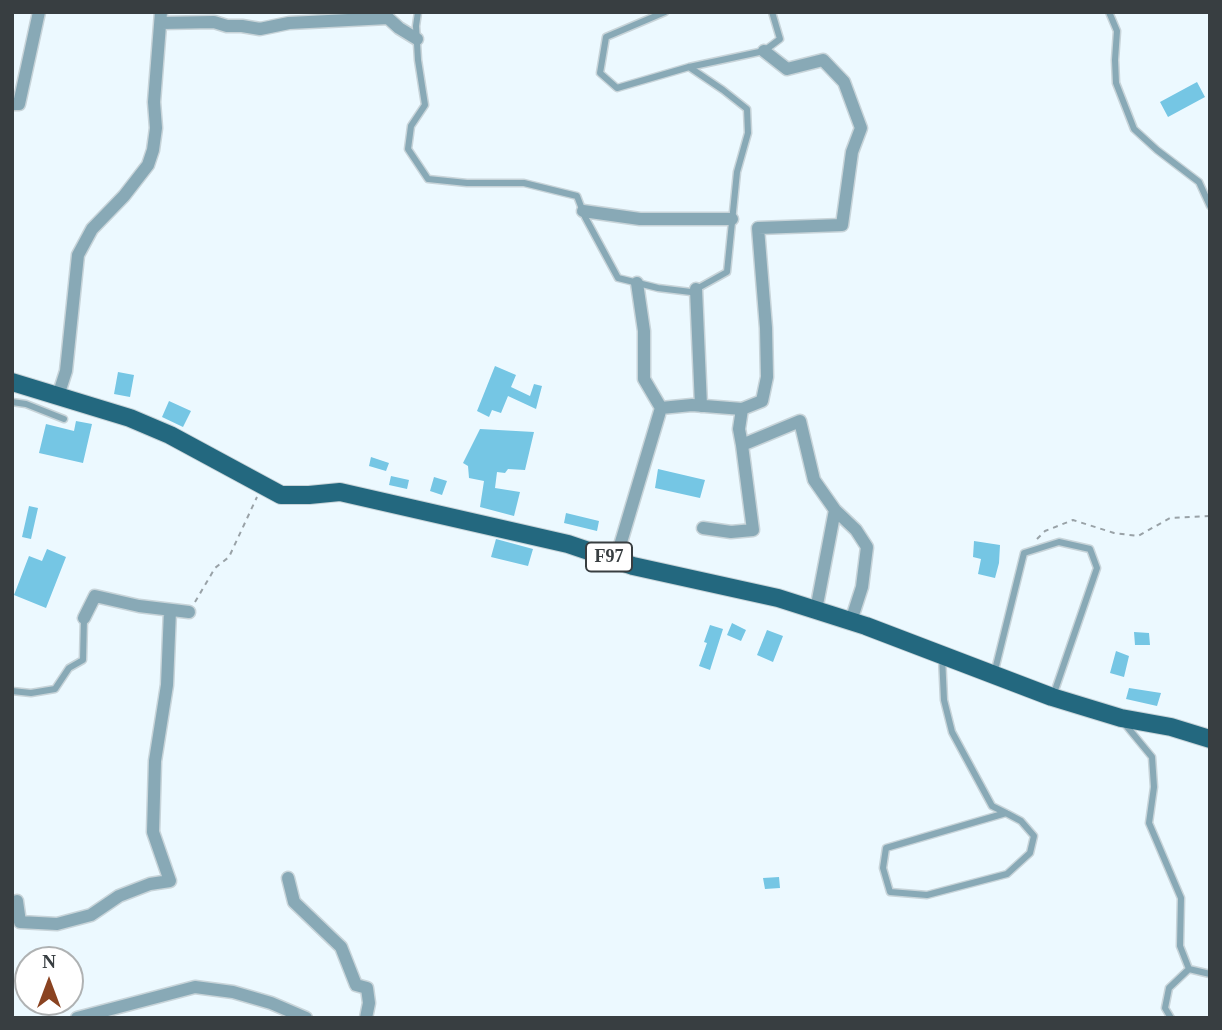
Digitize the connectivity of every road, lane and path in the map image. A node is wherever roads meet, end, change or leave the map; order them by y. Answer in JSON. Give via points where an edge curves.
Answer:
{"nodes":[{"id":1,"x":38,"y":12,"type":"edge"},
{"id":2,"x":418,"y":12,"type":"edge"},
{"id":3,"x":665,"y":12,"type":"edge"},
{"id":4,"x":772,"y":12,"type":"edge"},
{"id":5,"x":1109,"y":12,"type":"edge"},
{"id":6,"x":318,"y":17,"type":"edge"},
{"id":7,"x":161,"y":18,"type":"edge"},
{"id":8,"x":417,"y":39,"type":"junction"},
{"id":9,"x":764,"y":51,"type":"junction"},
{"id":10,"x":689,"y":67,"type":"junction"},
{"id":11,"x":12,"y":104,"type":"edge"},
{"id":12,"x":1210,"y":206,"type":"edge"},
{"id":13,"x":583,"y":211,"type":"junction"},
{"id":14,"x":732,"y":219,"type":"junction"},
{"id":15,"x":637,"y":283,"type":"junction"},
{"id":16,"x":696,"y":289,"type":"junction"},
{"id":17,"x":12,"y":382,"type":"edge"},
{"id":18,"x":58,"y":396,"type":"junction"},
{"id":19,"x":12,"y":402,"type":"edge"},
{"id":20,"x":701,"y":406,"type":"junction"},
{"id":21,"x":661,"y":408,"type":"junction"},
{"id":22,"x":742,"y":409,"type":"junction"},
{"id":23,"x":64,"y":419,"type":"dead end"},
{"id":24,"x":742,"y":445,"type":"junction"},
{"id":25,"x":262,"y":487,"type":"junction"},
{"id":26,"x":835,"y":510,"type":"junction"},
{"id":27,"x":1210,"y":516,"type":"edge"},
{"id":28,"x":703,"y":528,"type":"dead end"},
{"id":29,"x":1024,"y":552,"type":"junction"},
{"id":30,"x":616,"y":559,"type":"junction"},
{"id":31,"x":170,"y":610,"type":"junction"},
{"id":32,"x":816,"y":610,"type":"junction"},
{"id":33,"x":189,"y":612,"type":"joint"},
{"id":34,"x":84,"y":618,"type":"joint"},
{"id":35,"x":851,"y":621,"type":"junction"},
{"id":36,"x":942,"y":654,"type":"junction"},
{"id":37,"x":993,"y":675,"type":"junction"},
{"id":38,"x":12,"y":691,"type":"edge"},
{"id":39,"x":1052,"y":698,"type":"junction"},
{"id":40,"x":1121,"y":718,"type":"junction"},
{"id":41,"x":1210,"y":739,"type":"edge"},
{"id":42,"x":1006,"y":813,"type":"junction"},
{"id":43,"x":288,"y":878,"type":"dead end"},
{"id":44,"x":12,"y":903,"type":"edge"},
{"id":45,"x":1189,"y":969,"type":"junction"},
{"id":46,"x":1210,"y":974,"type":"edge"},
{"id":47,"x":77,"y":1018,"type":"edge"},
{"id":48,"x":306,"y":1018,"type":"edge"},
{"id":49,"x":366,"y":1018,"type":"edge"},
{"id":50,"x":1171,"y":1018,"type":"edge"}],
"edges":[{"from":1,"to":11,"type":"street","via":[[19,104]]},
{"from":2,"to":8,"type":"lane"},
{"from":3,"to":10,"type":"lane","via":[[606,37],[600,74],[617,88]]},
{"from":4,"to":9,"type":"lane","via":[[780,39]]},
{"from":5,"to":12,"type":"lane","via":[[1117,31],[1116,83],[1134,129],[1199,182]]},
{"from":6,"to":7,"type":"street","via":[[260,29]]},
{"from":6,"to":8,"type":"street","via":[[388,18]]},
{"from":7,"to":18,"type":"street","via":[[153,150],[148,165],[92,229],[78,255],[66,371]]},
{"from":8,"to":13,"type":"lane","via":[[425,104],[411,126],[408,149],[428,179],[524,183],[577,196]]},
{"from":9,"to":10,"type":"lane"},
{"from":9,"to":22,"type":"street","via":[[787,69],[823,60],[844,82],[861,128],[852,152],[842,225],[758,228],[767,377],[762,401]]},
{"from":10,"to":14,"type":"lane","via":[[747,109],[748,133],[737,172]]},
{"from":13,"to":14,"type":"street","via":[[640,219]]},
{"from":13,"to":15,"type":"lane","via":[[618,278]]},
{"from":14,"to":16,"type":"lane","via":[[727,272]]},
{"from":15,"to":16,"type":"lane"},
{"from":15,"to":21,"type":"street","via":[[644,379]]},
{"from":16,"to":20,"type":"street"},
{"from":17,"to":18,"type":"main road","number":"F97"},
{"from":18,"to":25,"type":"main road","number":"F97","via":[[170,435]]},
{"from":19,"to":23,"type":"lane"},
{"from":20,"to":21,"type":"street"},
{"from":20,"to":22,"type":"street"},
{"from":21,"to":30,"type":"street"},
{"from":22,"to":24,"type":"street"},
{"from":24,"to":26,"type":"street","via":[[800,421],[814,480]]},
{"from":24,"to":28,"type":"street","via":[[753,530]]},
{"from":25,"to":30,"type":"main road","number":"F97","via":[[281,495],[340,492]]},
{"from":25,"to":33,"type":"path","via":[[229,557],[215,568]]},
{"from":26,"to":32,"type":"street"},
{"from":26,"to":35,"type":"street","via":[[867,547],[862,587]]},
{"from":27,"to":29,"type":"path","via":[[1170,518],[1138,536],[1073,520],[1045,531]]},
{"from":29,"to":37,"type":"lane"},
{"from":29,"to":39,"type":"lane","via":[[1059,542],[1090,549],[1097,568]]},
{"from":30,"to":32,"type":"main road","number":"F97"},
{"from":31,"to":33,"type":"street"},
{"from":31,"to":34,"type":"street","via":[[95,596]]},
{"from":31,"to":44,"type":"street","via":[[167,685],[153,783],[153,832],[170,881],[150,884],[119,896],[91,915],[57,924],[20,922],[17,901]]},
{"from":32,"to":35,"type":"main road","number":"F97"},
{"from":34,"to":38,"type":"lane","via":[[83,660],[69,668],[55,689]]},
{"from":35,"to":36,"type":"main road","number":"F97"},
{"from":36,"to":37,"type":"main road","number":"F97"},
{"from":36,"to":42,"type":"lane","via":[[944,700],[952,732],[992,806]]},
{"from":37,"to":39,"type":"main road","number":"F97"},
{"from":39,"to":40,"type":"main road","number":"F97"},
{"from":40,"to":41,"type":"main road","number":"F97"},
{"from":40,"to":45,"type":"lane","via":[[1152,757],[1149,823],[1181,898],[1180,946]]},
{"from":42,"to":42,"type":"lane","via":[[1034,836],[1030,853],[1007,874],[927,895],[890,892],[883,867],[886,848]]},
{"from":43,"to":49,"type":"street","via":[[294,901],[341,947],[356,985],[367,988]]},
{"from":45,"to":46,"type":"lane"},
{"from":45,"to":50,"type":"lane","via":[[1169,988],[1165,1008]]},
{"from":47,"to":48,"type":"street","via":[[195,987],[246,995]]}]}
